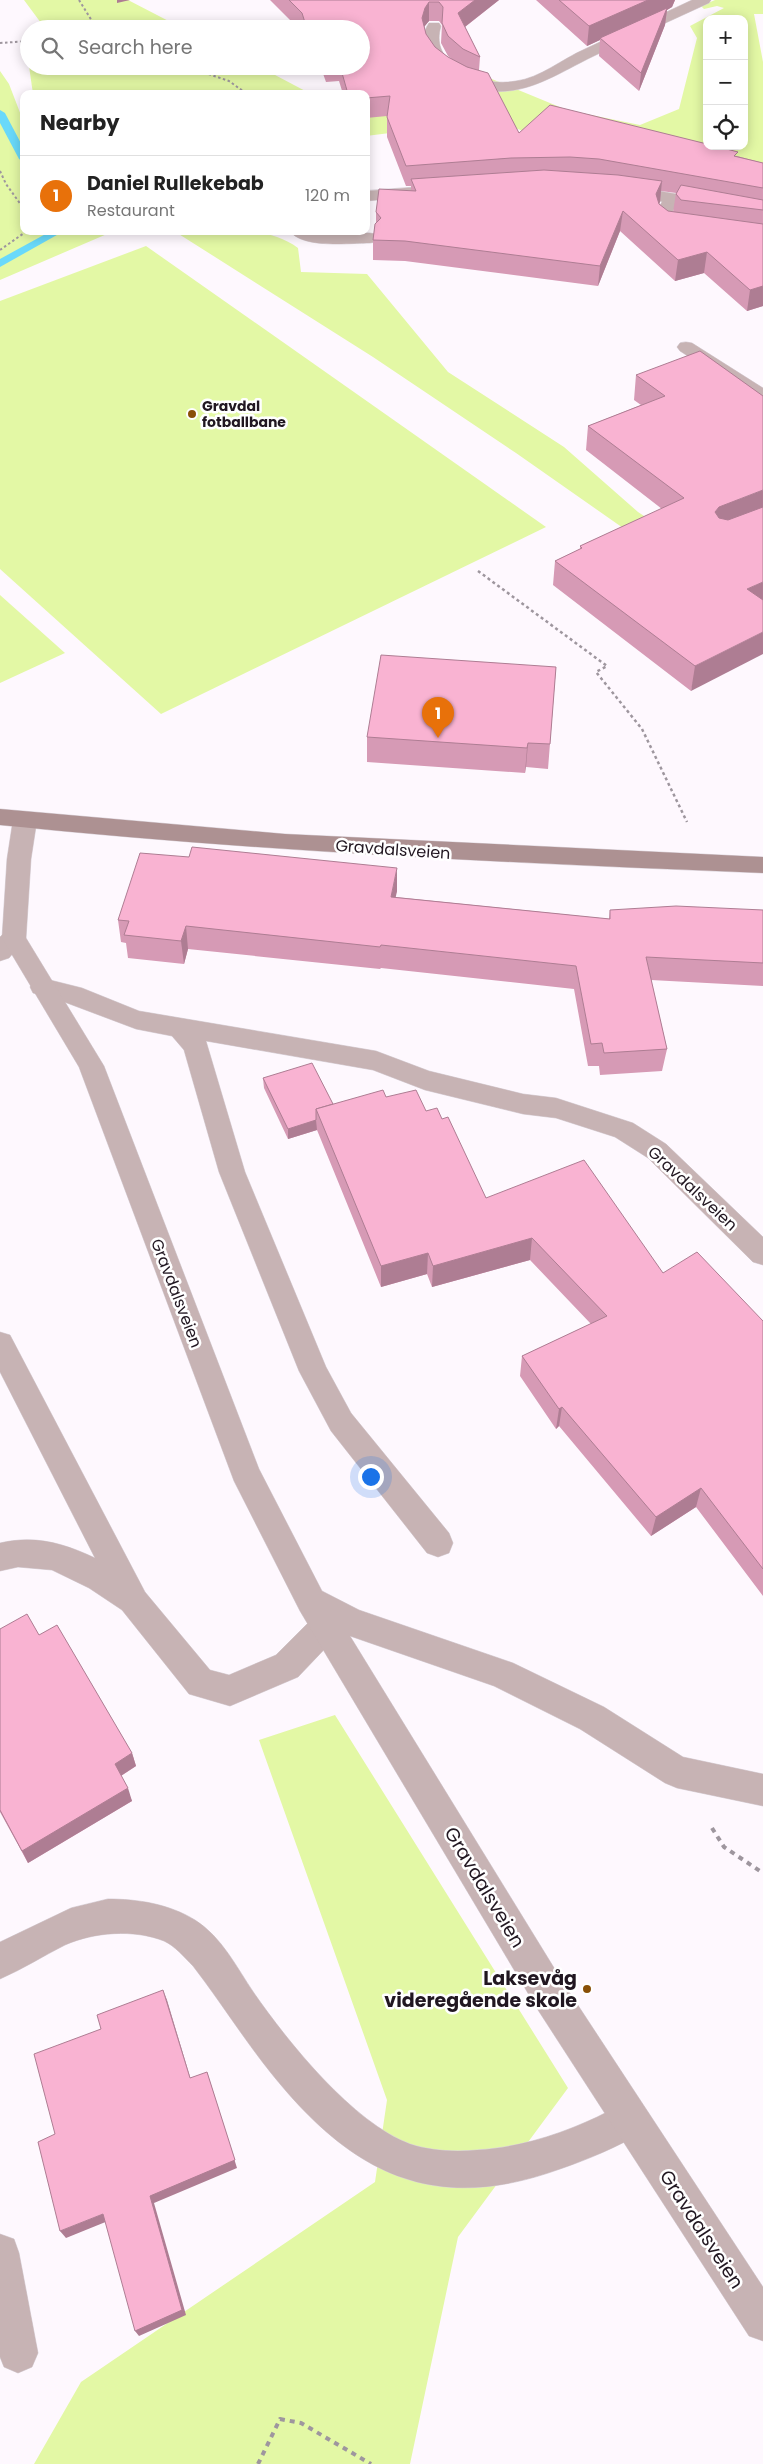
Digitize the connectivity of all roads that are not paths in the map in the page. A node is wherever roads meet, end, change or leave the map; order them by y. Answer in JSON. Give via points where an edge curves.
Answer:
{"nodes":[{"id":1,"x":704,"y":0,"type":"edge"},
{"id":2,"x":434,"y":26,"type":"edge"},
{"id":3,"x":607,"y":187,"type":"edge"},
{"id":4,"x":437,"y":191,"type":"edge"},
{"id":5,"x":370,"y":196,"type":"edge"},
{"id":6,"x":672,"y":199,"type":"junction"},
{"id":7,"x":763,"y":214,"type":"edge"},
{"id":8,"x":307,"y":235,"type":"edge"},
{"id":9,"x":370,"y":238,"type":"dead end"},
{"id":10,"x":763,"y":238,"type":"edge"},
{"id":11,"x":686,"y":347,"type":"dead end"},
{"id":12,"x":763,"y":396,"type":"edge"},
{"id":13,"x":0,"y":817,"type":"edge"},
{"id":14,"x":25,"y":820,"type":"junction"},
{"id":15,"x":763,"y":865,"type":"edge"},
{"id":16,"x":7,"y":945,"type":"edge"},
{"id":17,"x":42,"y":987,"type":"junction"},
{"id":18,"x":181,"y":1029,"type":"junction"},
{"id":19,"x":763,"y":1254,"type":"edge"},
{"id":20,"x":0,"y":1344,"type":"edge"},
{"id":21,"x":438,"y":1543,"type":"dead end"},
{"id":22,"x":0,"y":1557,"type":"edge"},
{"id":23,"x":134,"y":1602,"type":"junction"},
{"id":24,"x":319,"y":1613,"type":"junction"},
{"id":25,"x":763,"y":1790,"type":"edge"},
{"id":26,"x":0,"y":1961,"type":"edge"},
{"id":27,"x":630,"y":2119,"type":"junction"},
{"id":28,"x":0,"y":2253,"type":"edge"},
{"id":29,"x":763,"y":2322,"type":"edge"},
{"id":30,"x":18,"y":2353,"type":"dead end"}],
"edges":[{"from":1,"to":2,"type":"street","via":[[539,78],[507,88],[483,86],[462,78],[443,64],[432,50],[430,37]]},
{"from":3,"to":6,"type":"street"},
{"from":4,"to":5,"type":"street"},
{"from":6,"to":7,"type":"street"},
{"from":6,"to":10,"type":"street","via":[[663,214],[672,226]]},
{"from":8,"to":9,"type":"street","via":[[313,238]]},
{"from":11,"to":12,"type":"street"},
{"from":13,"to":14,"type":"main road","name":"Gravdalsveien"},
{"from":14,"to":15,"type":"main road","name":"Gravdalsveien","via":[[414,851]]},
{"from":14,"to":16,"type":"street","name":"Gravdalsveien"},
{"from":16,"to":17,"type":"street","name":"Gravdalsveien"},
{"from":17,"to":18,"type":"street","name":"Gravdalsveien","via":[[73,995],[136,1020]]},
{"from":17,"to":24,"type":"street","name":"Gravdalsveien","via":[[91,1066],[245,1472]]},
{"from":18,"to":19,"type":"street","name":"Gravdalsveien","via":[[376,1061],[425,1080],[524,1104],[556,1108],[624,1130],[657,1150]]},
{"from":18,"to":21,"type":"street","via":[[196,1046],[232,1172],[313,1371],[341,1422]]},
{"from":20,"to":23,"type":"street"},
{"from":22,"to":23,"type":"street","via":[[11,1554],[55,1555],[97,1574]]},
{"from":23,"to":24,"type":"street","via":[[200,1683],[230,1691],[287,1666]]},
{"from":24,"to":25,"type":"street","via":[[502,1674],[592,1718],[677,1772]]},
{"from":24,"to":27,"type":"street","name":"Gravdalsveien","via":[[551,1996]]},
{"from":26,"to":27,"type":"street","via":[[57,1930],[92,1918],[132,1916],[170,1925],[196,1941],[293,2073],[335,2114],[372,2144],[401,2159],[430,2168],[469,2170],[519,2164],[603,2136]]},
{"from":27,"to":29,"type":"street","name":"Gravdalsveien"},
{"from":28,"to":30,"type":"street"}]}
